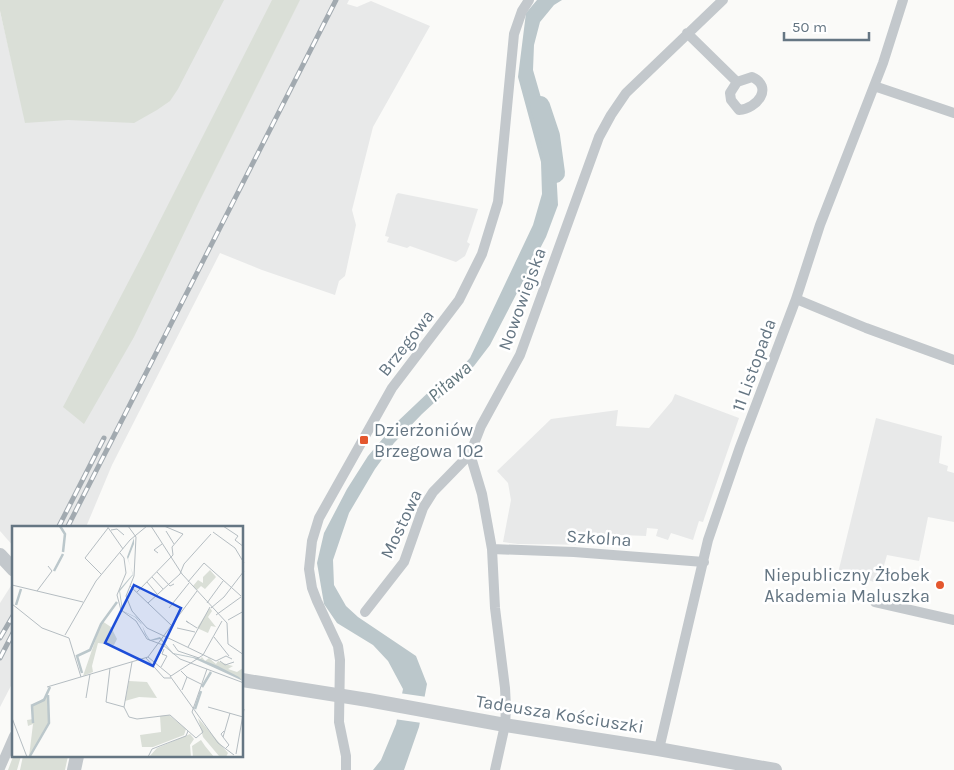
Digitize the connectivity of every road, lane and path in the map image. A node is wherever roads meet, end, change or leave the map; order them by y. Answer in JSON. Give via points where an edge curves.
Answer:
{"nodes":[{"id":1,"x":529,"y":0,"type":"edge"},
{"id":2,"x":722,"y":0,"type":"edge"},
{"id":3,"x":903,"y":0,"type":"edge"},
{"id":4,"x":687,"y":33,"type":"junction"},
{"id":5,"x":737,"y":82,"type":"dead end"},
{"id":6,"x":874,"y":86,"type":"junction"},
{"id":7,"x":954,"y":113,"type":"edge"},
{"id":8,"x":796,"y":299,"type":"junction"},
{"id":9,"x":954,"y":360,"type":"edge"},
{"id":10,"x":470,"y":454,"type":"junction"},
{"id":11,"x":492,"y":549,"type":"junction"},
{"id":12,"x":0,"y":555,"type":"edge"},
{"id":13,"x":704,"y":562,"type":"junction"},
{"id":14,"x":12,"y":568,"type":"edge"},
{"id":15,"x":875,"y":602,"type":"dead end"},
{"id":16,"x":365,"y":612,"type":"dead end"},
{"id":17,"x":954,"y":620,"type":"edge"},
{"id":18,"x":244,"y":680,"type":"edge"},
{"id":19,"x":338,"y":696,"type":"junction"},
{"id":20,"x":504,"y":726,"type":"junction"},
{"id":21,"x":12,"y":741,"type":"edge"},
{"id":22,"x":659,"y":749,"type":"junction"},
{"id":23,"x":0,"y":768,"type":"edge"},
{"id":24,"x":346,"y":770,"type":"edge"},
{"id":25,"x":495,"y":770,"type":"edge"},
{"id":26,"x":775,"y":770,"type":"edge"}],
"edges":[{"from":1,"to":19,"type":"street","name":"Brzegowa","via":[[514,34],[498,202],[482,254],[459,300],[392,388],[319,518],[312,541],[309,569],[312,588],[338,646]]},
{"from":2,"to":4,"type":"street","name":"Nowowiejska"},
{"from":3,"to":6,"type":"street","name":"11 Listopada"},
{"from":4,"to":5,"type":"street"},
{"from":4,"to":10,"type":"street","name":"Nowowiejska","via":[[626,93],[599,137],[520,355],[481,426]]},
{"from":6,"to":7,"type":"street"},
{"from":6,"to":8,"type":"street","name":"11 Listopada","via":[[820,225]]},
{"from":8,"to":9,"type":"street"},
{"from":8,"to":13,"type":"street","name":"11 Listopada","via":[[737,456],[708,540]]},
{"from":10,"to":11,"type":"street","via":[[482,494]]},
{"from":10,"to":16,"type":"street","name":"Mostowa","via":[[433,492],[423,508],[404,562]]},
{"from":11,"to":13,"type":"street","name":"Szkolna"},
{"from":11,"to":20,"type":"street","via":[[495,608],[505,688]]},
{"from":12,"to":14,"type":"street"},
{"from":13,"to":22,"type":"street","name":"11 Listopada"},
{"from":15,"to":17,"type":"street"},
{"from":18,"to":19,"type":"street","name":"Tadeusza Kościuszki"},
{"from":19,"to":20,"type":"street","name":"Tadeusza Kościuszki"},
{"from":19,"to":24,"type":"street","name":"Brzegowa"},
{"from":20,"to":22,"type":"street","name":"Tadeusza Kościuszki"},
{"from":20,"to":25,"type":"street"},
{"from":21,"to":23,"type":"street"},
{"from":22,"to":26,"type":"street","name":"Tadeusza Kościuszki"}]}
